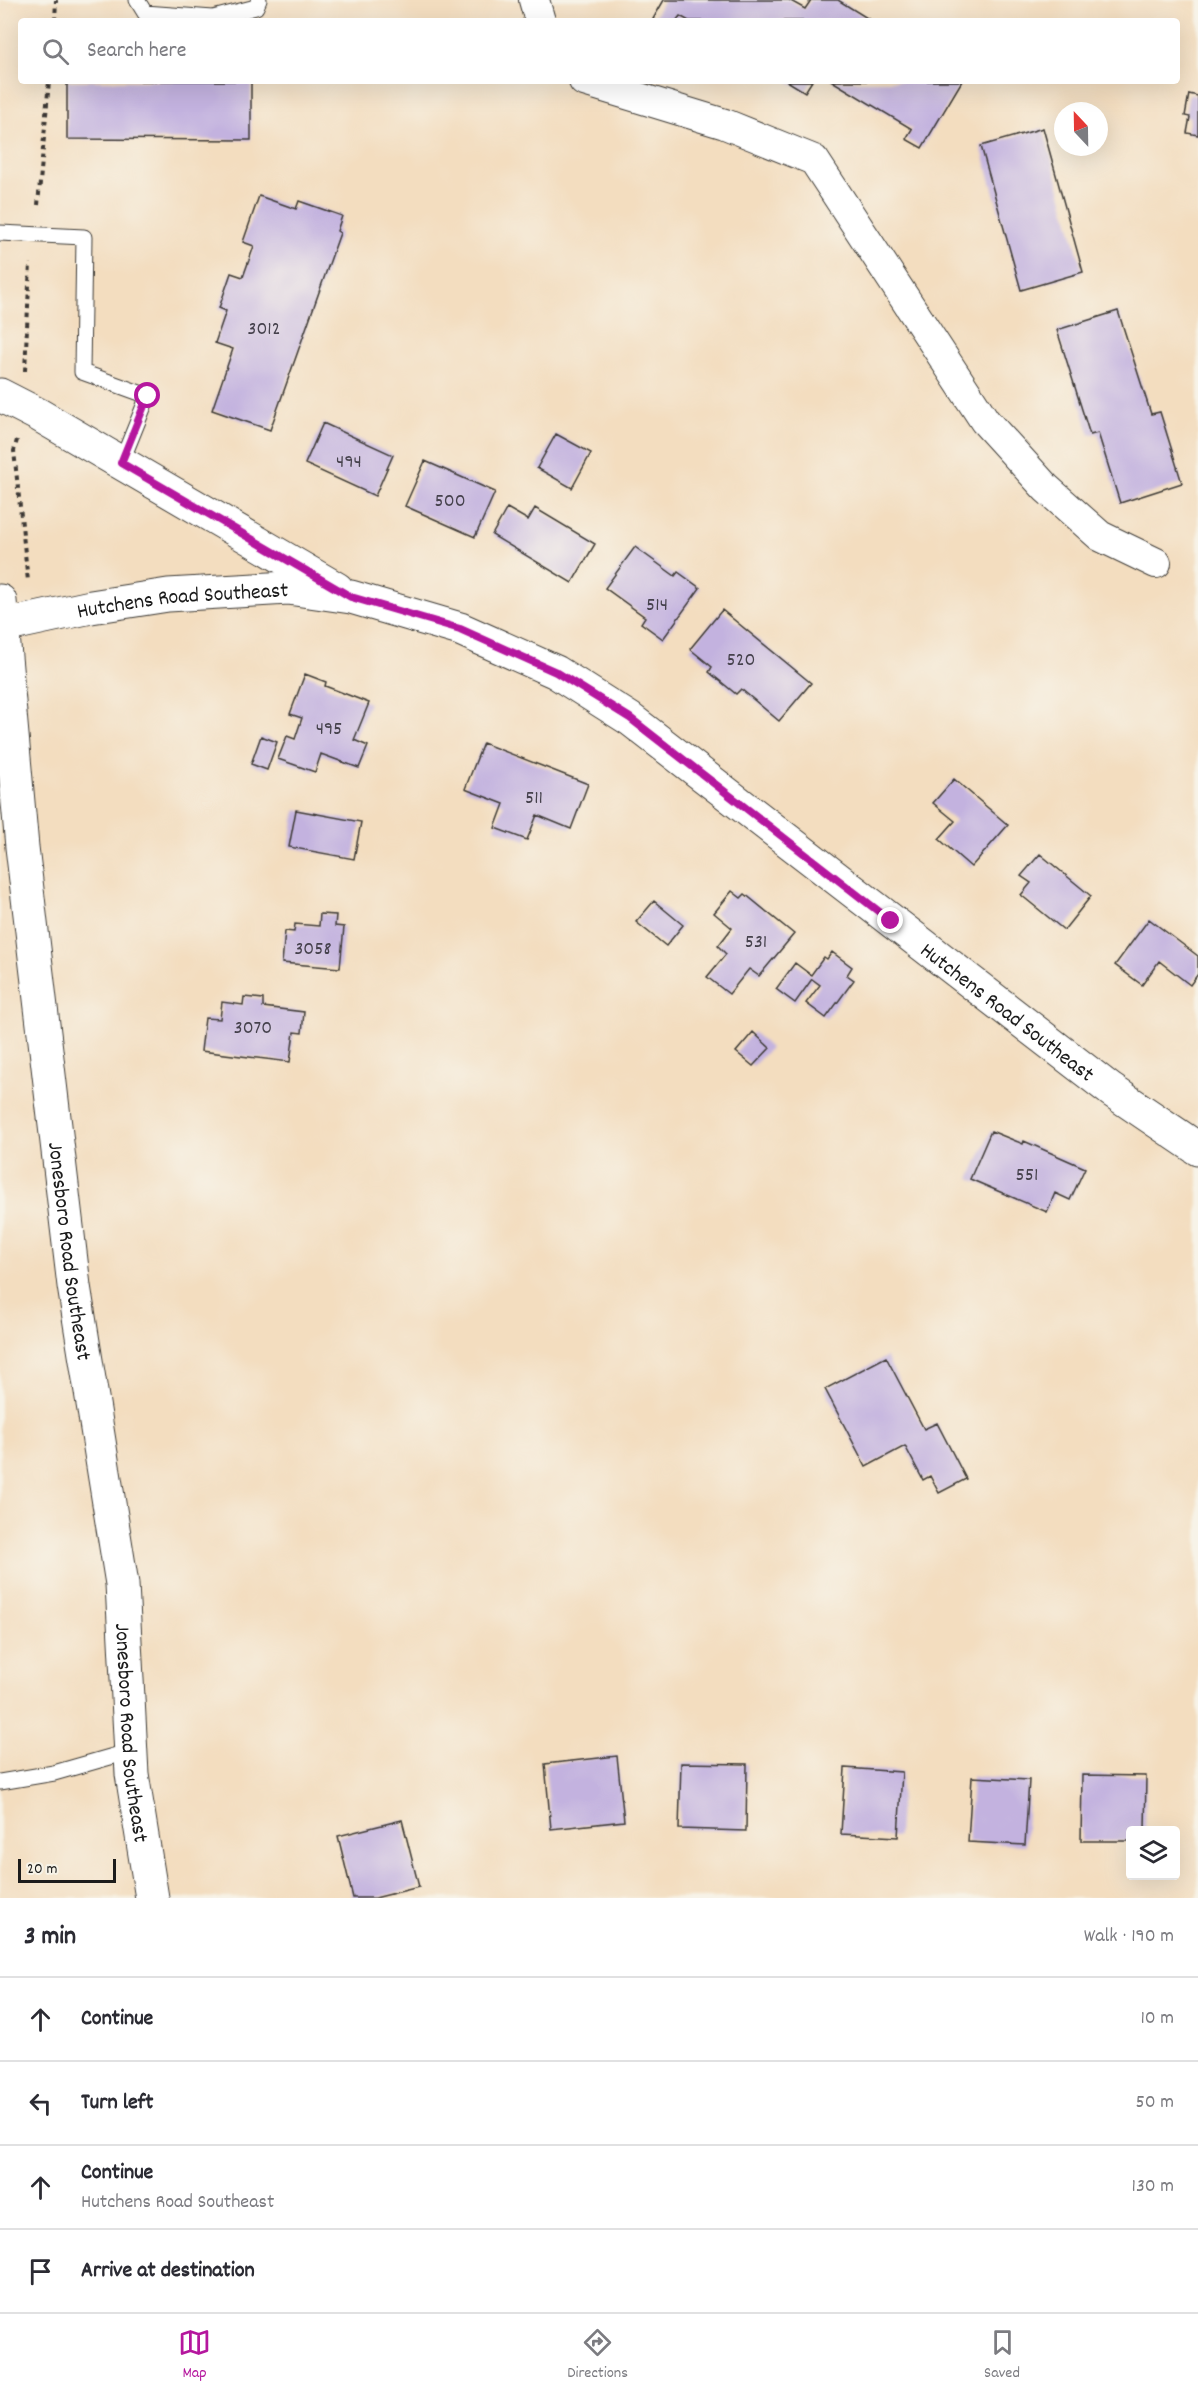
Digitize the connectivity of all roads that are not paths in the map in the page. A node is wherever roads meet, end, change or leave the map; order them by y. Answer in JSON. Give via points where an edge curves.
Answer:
{"nodes":[{"id":1,"x":137,"y":0,"type":"edge"},
{"id":2,"x":258,"y":0,"type":"edge"},
{"id":3,"x":534,"y":0,"type":"edge"},
{"id":4,"x":539,"y":18,"type":"edge"},
{"id":5,"x":594,"y":84,"type":"edge"},
{"id":6,"x":0,"y":234,"type":"edge"},
{"id":7,"x":12,"y":388,"type":"edge"},
{"id":8,"x":121,"y":463,"type":"junction"},
{"id":9,"x":1156,"y":563,"type":"dead end"},
{"id":10,"x":351,"y":597,"type":"junction"},
{"id":11,"x":1,"y":618,"type":"edge"},
{"id":12,"x":1198,"y":1149,"type":"edge"},
{"id":13,"x":131,"y":1751,"type":"junction"},
{"id":14,"x":0,"y":1782,"type":"edge"},
{"id":15,"x":152,"y":1898,"type":"edge"}],
"edges":[{"from":1,"to":2,"type":"lane","via":[[145,13],[213,18],[256,7]]},
{"from":3,"to":4,"type":"street"},
{"from":5,"to":9,"type":"street","via":[[725,124],[814,160],[985,421],[1046,488],[1101,536]]},
{"from":6,"to":8,"type":"lane","via":[[84,237],[82,372],[148,396]]},
{"from":7,"to":8,"type":"street","via":[[39,415]]},
{"from":8,"to":10,"type":"street"},
{"from":10,"to":11,"type":"street","name":"Hutchens Road Southeast","via":[[288,588],[168,595]]},
{"from":10,"to":12,"type":"street","name":"Hutchens Road Southeast","via":[[460,629],[556,672],[630,718],[1111,1090]]},
{"from":11,"to":13,"type":"street","name":"Jonesboro Road Southeast","via":[[22,847],[72,1274],[122,1584]]},
{"from":13,"to":14,"type":"lane","via":[[54,1773]]},
{"from":13,"to":15,"type":"street","name":"Jonesboro Road Southeast"}]}
